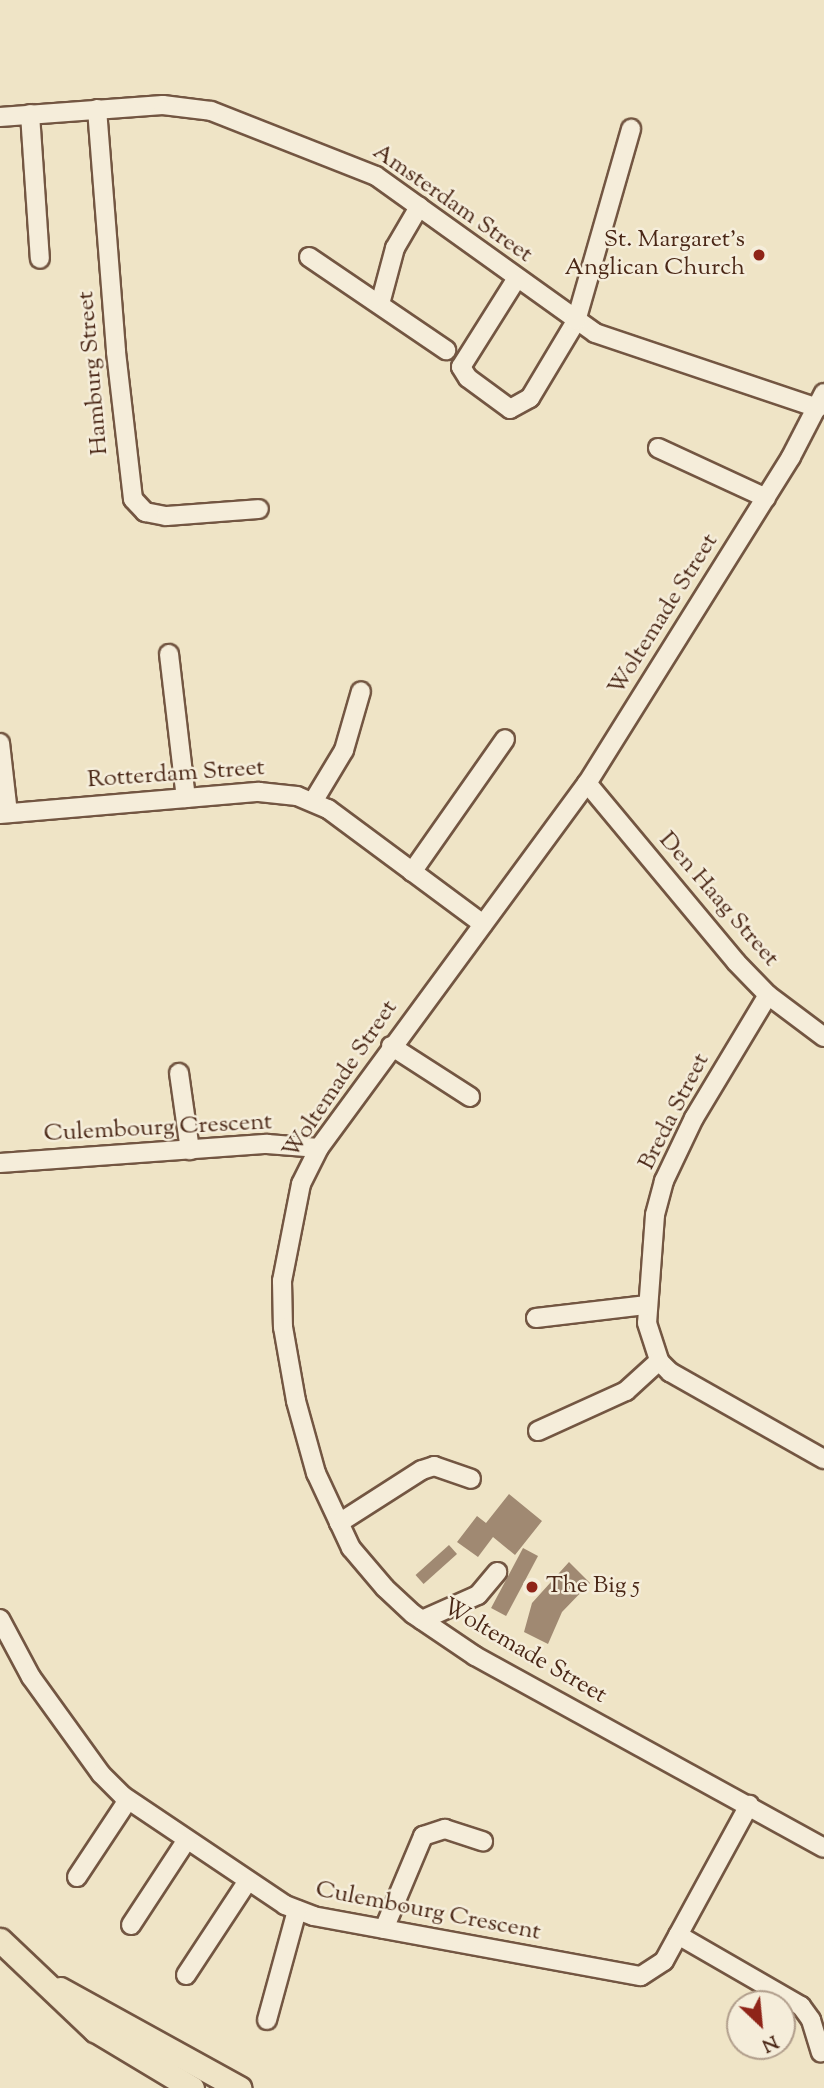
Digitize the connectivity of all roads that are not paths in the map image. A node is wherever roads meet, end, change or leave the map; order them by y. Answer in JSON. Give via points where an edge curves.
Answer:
{"nodes":[{"id":1,"x":97,"y":109,"type":"junction"},
{"id":2,"x":30,"y":114,"type":"junction"},
{"id":3,"x":0,"y":117,"type":"edge"},
{"id":4,"x":631,"y":128,"type":"dead end"},
{"id":5,"x":419,"y":207,"type":"junction"},
{"id":6,"x":309,"y":257,"type":"dead end"},
{"id":7,"x":40,"y":259,"type":"dead end"},
{"id":8,"x":517,"y":278,"type":"junction"},
{"id":9,"x":380,"y":304,"type":"junction"},
{"id":10,"x":576,"y":321,"type":"junction"},
{"id":11,"x":446,"y":350,"type":"dead end"},
{"id":12,"x":821,"y":400,"type":"edge"},
{"id":13,"x":658,"y":448,"type":"dead end"},
{"id":14,"x":766,"y":498,"type":"junction"},
{"id":15,"x":259,"y":509,"type":"dead end"},
{"id":16,"x":169,"y":654,"type":"dead end"},
{"id":17,"x":361,"y":691,"type":"dead end"},
{"id":18,"x":505,"y":739,"type":"dead end"},
{"id":19,"x":0,"y":743,"type":"edge"},
{"id":20,"x":587,"y":783,"type":"junction"},
{"id":21,"x":186,"y":798,"type":"junction"},
{"id":22,"x":314,"y":800,"type":"junction"},
{"id":23,"x":4,"y":813,"type":"edge"},
{"id":24,"x":412,"y":872,"type":"junction"},
{"id":25,"x":483,"y":924,"type":"junction"},
{"id":26,"x":768,"y":995,"type":"junction"},
{"id":27,"x":824,"y":1037,"type":"edge"},
{"id":28,"x":391,"y":1046,"type":"junction"},
{"id":29,"x":179,"y":1073,"type":"dead end"},
{"id":30,"x":470,"y":1097,"type":"dead end"},
{"id":31,"x":318,"y":1148,"type":"junction"},
{"id":32,"x":190,"y":1150,"type":"junction"},
{"id":33,"x":0,"y":1163,"type":"edge"},
{"id":34,"x":647,"y":1305,"type":"junction"},
{"id":35,"x":536,"y":1318,"type":"dead end"},
{"id":36,"x":659,"y":1361,"type":"junction"},
{"id":37,"x":538,"y":1431,"type":"dead end"},
{"id":38,"x":824,"y":1459,"type":"edge"},
{"id":39,"x":471,"y":1479,"type":"dead end"},
{"id":40,"x":339,"y":1523,"type":"junction"},
{"id":41,"x":497,"y":1572,"type":"dead end"},
{"id":42,"x":0,"y":1619,"type":"edge"},
{"id":43,"x":422,"y":1620,"type":"junction"},
{"id":44,"x":128,"y":1800,"type":"junction"},
{"id":45,"x":749,"y":1805,"type":"junction"},
{"id":46,"x":186,"y":1841,"type":"junction"},
{"id":47,"x":483,"y":1841,"type":"dead end"},
{"id":48,"x":824,"y":1848,"type":"edge"},
{"id":49,"x":77,"y":1877,"type":"dead end"},
{"id":50,"x":247,"y":1882,"type":"junction"},
{"id":51,"x":297,"y":1910,"type":"junction"},
{"id":52,"x":131,"y":1925,"type":"dead end"},
{"id":53,"x":384,"y":1929,"type":"junction"},
{"id":54,"x":678,"y":1935,"type":"junction"},
{"id":55,"x":0,"y":1940,"type":"edge"},
{"id":56,"x":187,"y":1975,"type":"dead end"},
{"id":57,"x":44,"y":1981,"type":"junction"},
{"id":58,"x":267,"y":2020,"type":"dead end"},
{"id":59,"x":821,"y":2052,"type":"dead end"},
{"id":60,"x":192,"y":2088,"type":"edge"},
{"id":61,"x":239,"y":2088,"type":"edge"}],
"edges":[{"from":1,"to":2,"type":"street","name":"Amsterdam Street"},
{"from":1,"to":5,"type":"street","name":"Amsterdam Street","via":[[163,105],[211,111],[357,166]]},
{"from":1,"to":15,"type":"street","name":"Hamburg Street","via":[[128,483],[135,503],[145,512],[166,516]]},
{"from":2,"to":3,"type":"street","name":"Amsterdam Street"},
{"from":2,"to":7,"type":"street"},
{"from":4,"to":10,"type":"street"},
{"from":5,"to":8,"type":"street","name":"Amsterdam Street"},
{"from":5,"to":9,"type":"street","via":[[395,248]]},
{"from":6,"to":9,"type":"street"},
{"from":8,"to":10,"type":"street","name":"Amsterdam Street"},
{"from":8,"to":10,"type":"street","via":[[461,367],[506,407],[519,408],[530,398]]},
{"from":9,"to":11,"type":"street"},
{"from":10,"to":12,"type":"street","name":"Amsterdam Street","via":[[606,337]]},
{"from":12,"to":14,"type":"street","name":"Woltemade Street"},
{"from":13,"to":14,"type":"street"},
{"from":14,"to":20,"type":"street","name":"Woltemade Street"},
{"from":16,"to":21,"type":"street"},
{"from":17,"to":22,"type":"street","via":[[344,750]]},
{"from":18,"to":24,"type":"street"},
{"from":19,"to":23,"type":"street"},
{"from":20,"to":25,"type":"street","name":"Woltemade Street"},
{"from":20,"to":26,"type":"street","name":"Den Haag Street"},
{"from":21,"to":22,"type":"street","name":"Rotterdam Street","via":[[281,792]]},
{"from":21,"to":23,"type":"street","name":"Rotterdam Street"},
{"from":22,"to":24,"type":"street","name":"Rotterdam Street"},
{"from":24,"to":25,"type":"street","name":"Rotterdam Street"},
{"from":25,"to":28,"type":"street","name":"Woltemade Street"},
{"from":26,"to":27,"type":"street","name":"Den Haag Street"},
{"from":26,"to":34,"type":"street","name":"Breda Street","via":[[694,1118],[664,1181],[655,1215]]},
{"from":28,"to":30,"type":"street"},
{"from":28,"to":31,"type":"street","name":"Woltemade Street"},
{"from":29,"to":32,"type":"street"},
{"from":31,"to":32,"type":"street","name":"Culembourg Crescent","via":[[267,1144]]},
{"from":31,"to":40,"type":"street","name":"Woltemade Street","via":[[291,1220],[282,1281],[283,1327],[296,1401],[316,1474]]},
{"from":32,"to":33,"type":"street","name":"Culembourg Crescent"},
{"from":34,"to":35,"type":"street"},
{"from":34,"to":36,"type":"street","name":"Breda Street","via":[[651,1343]]},
{"from":36,"to":37,"type":"street","via":[[626,1391]]},
{"from":36,"to":38,"type":"street","via":[[691,1385]]},
{"from":39,"to":40,"type":"street","via":[[434,1466]]},
{"from":40,"to":43,"type":"street","name":"Woltemade Street","via":[[351,1548],[385,1588]]},
{"from":41,"to":43,"type":"street","via":[[478,1595]]},
{"from":42,"to":44,"type":"street","name":"Culembourg Crescent","via":[[31,1677],[101,1774]]},
{"from":43,"to":45,"type":"street","name":"Woltemade Street","via":[[508,1675]]},
{"from":44,"to":46,"type":"street","name":"Culembourg Crescent"},
{"from":44,"to":49,"type":"street"},
{"from":45,"to":48,"type":"street","name":"Woltemade Street"},
{"from":45,"to":54,"type":"street","name":"Culembourg Crescent"},
{"from":46,"to":50,"type":"street","name":"Culembourg Crescent"},
{"from":46,"to":52,"type":"street"},
{"from":47,"to":53,"type":"street","via":[[445,1829],[423,1836]]},
{"from":50,"to":51,"type":"street","name":"Culembourg Crescent"},
{"from":50,"to":56,"type":"street"},
{"from":51,"to":53,"type":"street","name":"Culembourg Crescent"},
{"from":51,"to":58,"type":"street"},
{"from":53,"to":54,"type":"street","name":"Culembourg Crescent","via":[[628,1976],[658,1968]]},
{"from":54,"to":59,"type":"street","via":[[802,2006]]},
{"from":55,"to":57,"type":"main road"},
{"from":57,"to":60,"type":"main road","via":[[95,2030]]},
{"from":57,"to":61,"type":"main road"}]}
